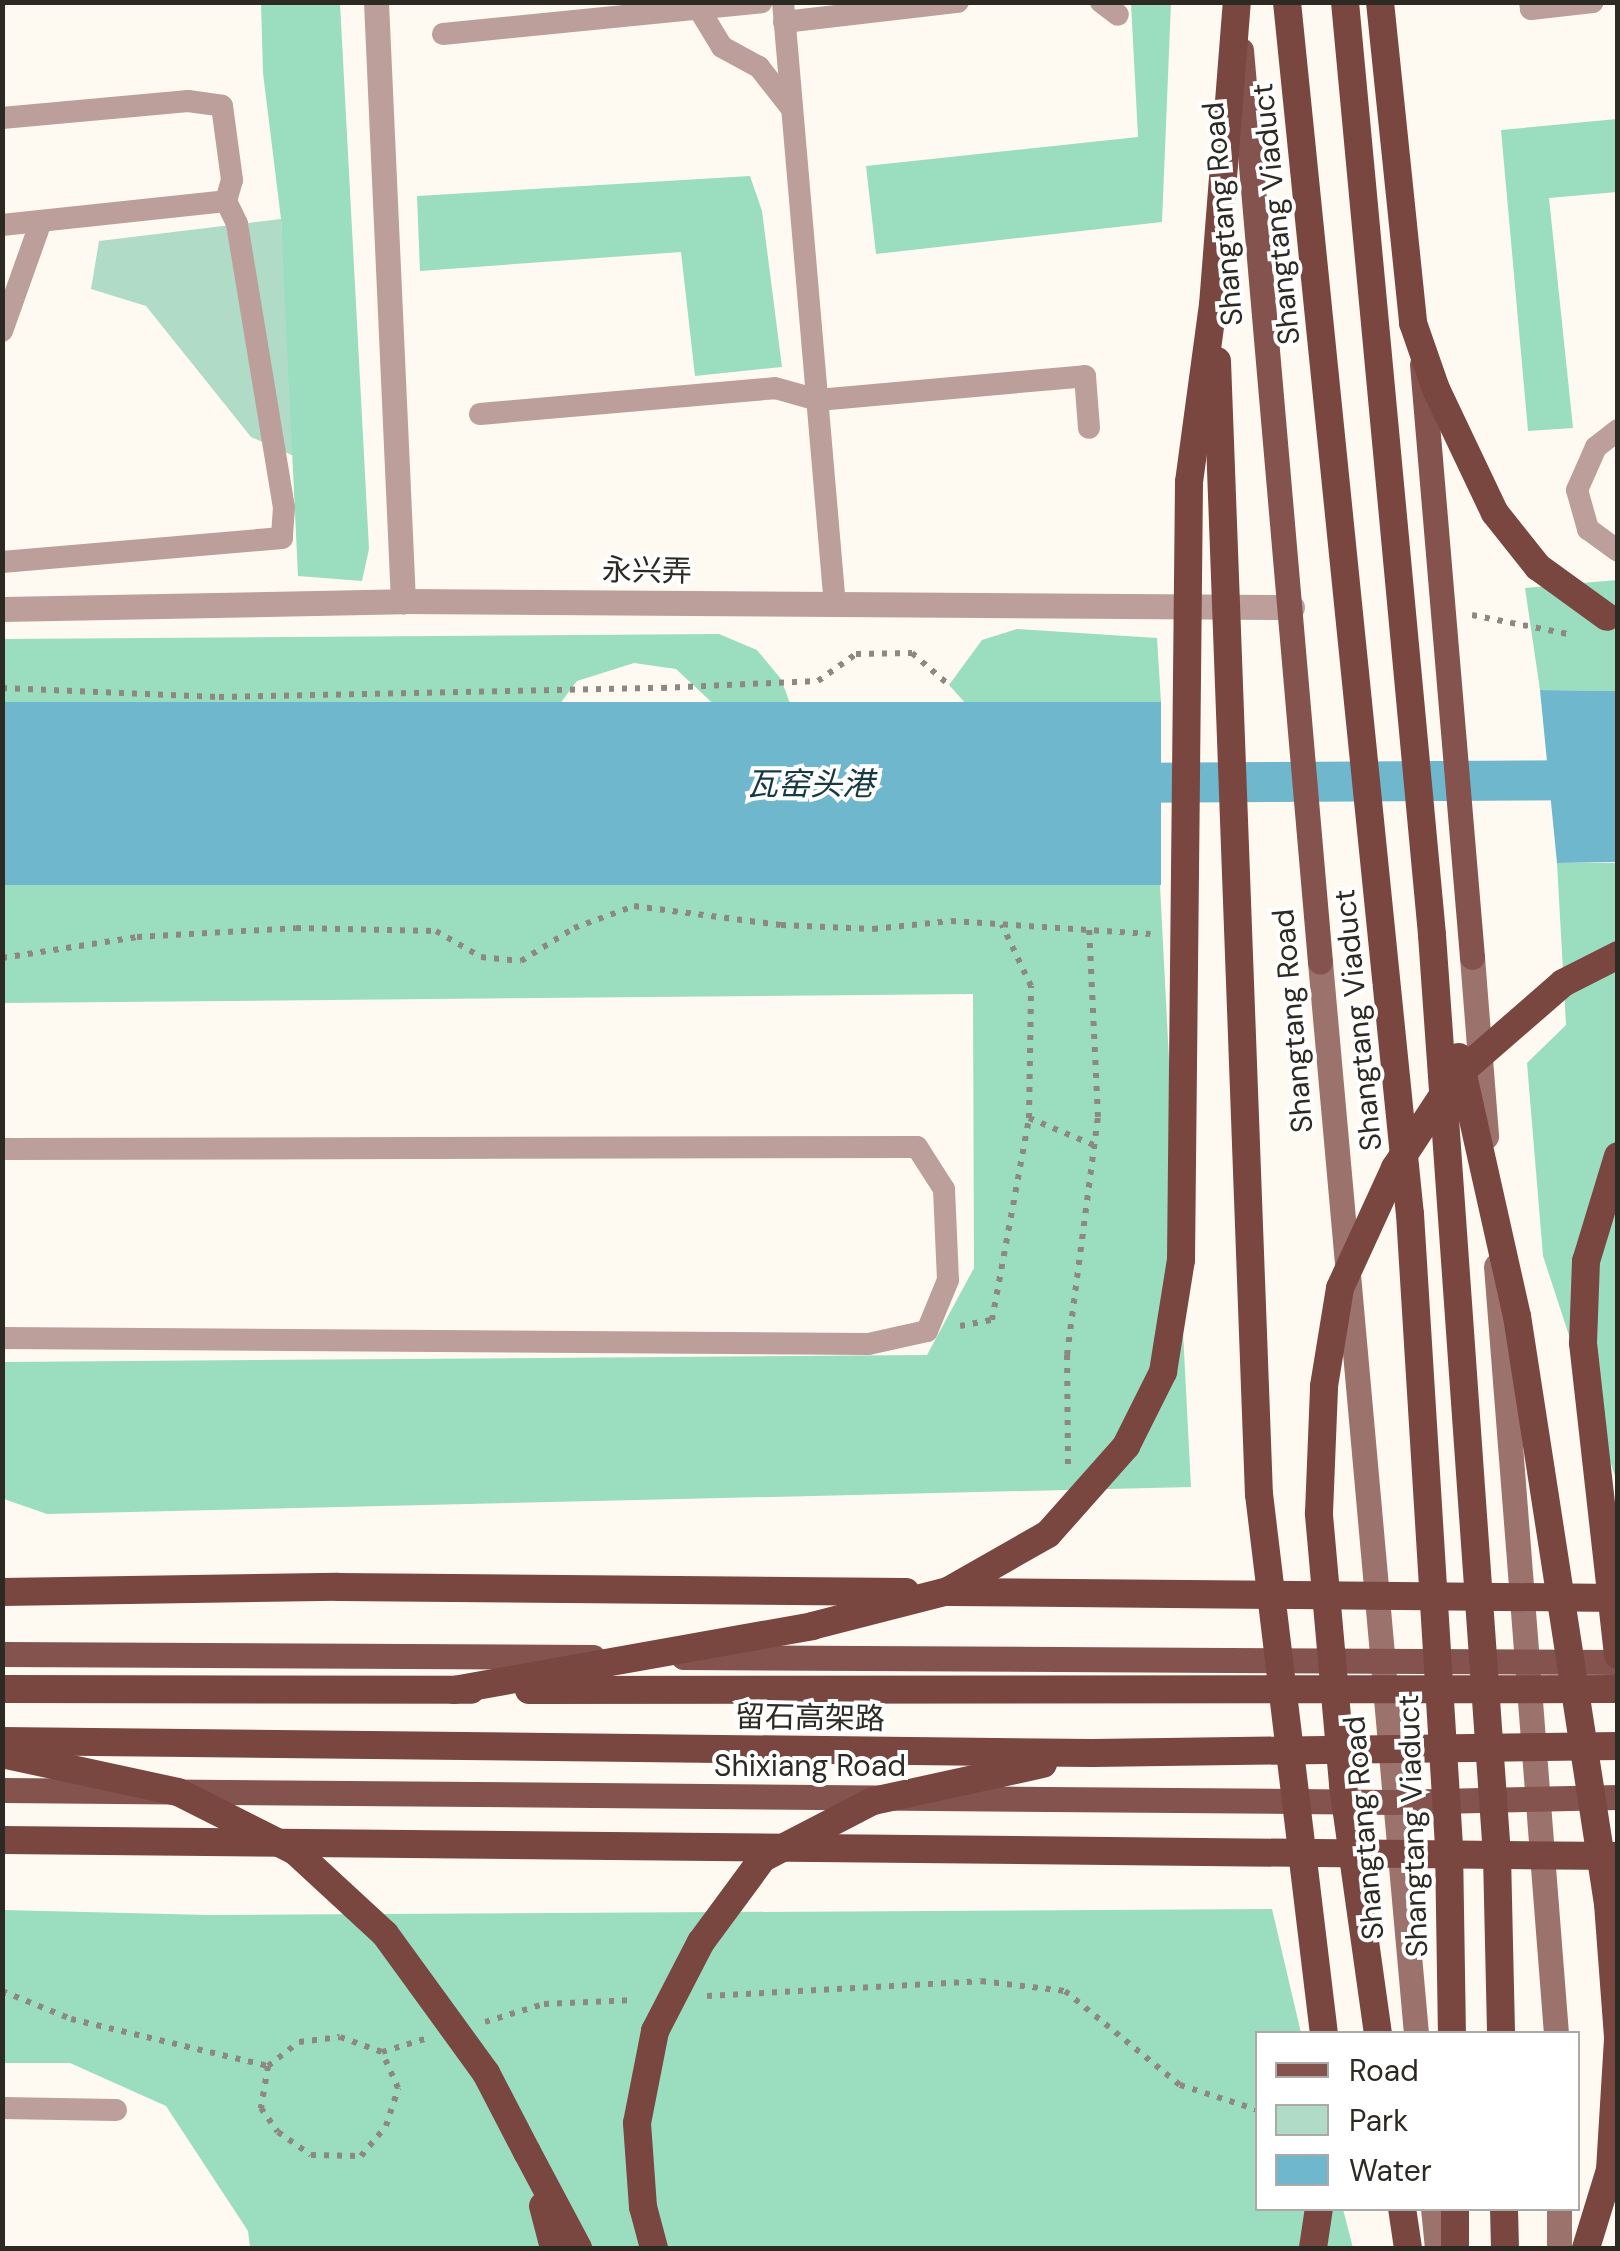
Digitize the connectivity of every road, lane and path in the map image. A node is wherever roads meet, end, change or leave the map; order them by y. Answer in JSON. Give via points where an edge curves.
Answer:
{"nodes":[{"id":1,"x":376,"y":2,"type":"edge"},
{"id":2,"x":761,"y":2,"type":"edge"},
{"id":3,"x":958,"y":2,"type":"edge"},
{"id":4,"x":1237,"y":2,"type":"edge"},
{"id":5,"x":1287,"y":2,"type":"edge"},
{"id":6,"x":1345,"y":2,"type":"edge"},
{"id":7,"x":1380,"y":2,"type":"edge"},
{"id":8,"x":1389,"y":2,"type":"edge"},
{"id":9,"x":1530,"y":2,"type":"edge"},
{"id":10,"x":1594,"y":2,"type":"edge"},
{"id":11,"x":699,"y":8,"type":"junction"},
{"id":12,"x":783,"y":12,"type":"edge"},
{"id":13,"x":443,"y":34,"type":"dead end"},
{"id":14,"x":792,"y":110,"type":"junction"},
{"id":15,"x":2,"y":118,"type":"edge"},
{"id":16,"x":226,"y":201,"type":"junction"},
{"id":17,"x":40,"y":224,"type":"junction"},
{"id":18,"x":2,"y":225,"type":"edge"},
{"id":19,"x":1213,"y":305,"type":"junction"},
{"id":20,"x":2,"y":330,"type":"edge"},
{"id":21,"x":818,"y":400,"type":"junction"},
{"id":22,"x":480,"y":414,"type":"dead end"},
{"id":23,"x":1089,"y":428,"type":"dead end"},
{"id":24,"x":1618,"y":430,"type":"edge"},
{"id":25,"x":1618,"y":552,"type":"edge"},
{"id":26,"x":2,"y":562,"type":"edge"},
{"id":27,"x":403,"y":601,"type":"junction"},
{"id":28,"x":834,"y":606,"type":"junction"},
{"id":29,"x":1292,"y":607,"type":"junction"},
{"id":30,"x":2,"y":609,"type":"edge"},
{"id":31,"x":1444,"y":609,"type":"junction"},
{"id":32,"x":1618,"y":620,"type":"edge"},
{"id":33,"x":1579,"y":636,"type":"dead end"},
{"id":34,"x":949,"y":685,"type":"dead end"},
{"id":35,"x":2,"y":688,"type":"edge"},
{"id":36,"x":1001,"y":924,"type":"junction"},
{"id":37,"x":1089,"y":928,"type":"junction"},
{"id":38,"x":1432,"y":936,"type":"junction"},
{"id":39,"x":1171,"y":937,"type":"dead end"},
{"id":40,"x":1618,"y":955,"type":"edge"},
{"id":41,"x":2,"y":958,"type":"edge"},
{"id":42,"x":1029,"y":1118,"type":"junction"},
{"id":43,"x":1094,"y":1145,"type":"junction"},
{"id":44,"x":2,"y":1149,"type":"edge"},
{"id":45,"x":1618,"y":1156,"type":"edge"},
{"id":46,"x":928,"y":1331,"type":"junction"},
{"id":47,"x":2,"y":1338,"type":"edge"},
{"id":48,"x":1068,"y":1468,"type":"dead end"},
{"id":49,"x":2,"y":1592,"type":"edge"},
{"id":50,"x":1618,"y":1598,"type":"edge"},
{"id":51,"x":2,"y":1654,"type":"edge"},
{"id":52,"x":1618,"y":1659,"type":"edge"},
{"id":53,"x":1382,"y":1660,"type":"junction"},
{"id":54,"x":1527,"y":1662,"type":"junction"},
{"id":55,"x":1618,"y":1689,"type":"edge"},
{"id":56,"x":2,"y":1690,"type":"edge"},
{"id":57,"x":454,"y":1690,"type":"junction"},
{"id":58,"x":2,"y":1741,"type":"edge"},
{"id":59,"x":1618,"y":1746,"type":"edge"},
{"id":60,"x":2,"y":1754,"type":"edge"},
{"id":61,"x":1092,"y":1754,"type":"junction"},
{"id":62,"x":2,"y":1790,"type":"edge"},
{"id":63,"x":1536,"y":1796,"type":"junction"},
{"id":64,"x":1618,"y":1797,"type":"edge"},
{"id":65,"x":1394,"y":1802,"type":"junction"},
{"id":66,"x":2,"y":1840,"type":"edge"},
{"id":67,"x":1618,"y":1856,"type":"edge"},
{"id":68,"x":1324,"y":2031,"type":"edge"},
{"id":69,"x":1378,"y":2031,"type":"edge"},
{"id":70,"x":1416,"y":2031,"type":"edge"},
{"id":71,"x":1452,"y":2031,"type":"edge"},
{"id":72,"x":1501,"y":2031,"type":"edge"},
{"id":73,"x":1556,"y":2031,"type":"edge"},
{"id":74,"x":1618,"y":2037,"type":"edge"},
{"id":75,"x":382,"y":2052,"type":"dead end"},
{"id":76,"x":268,"y":2066,"type":"dead end"},
{"id":77,"x":2,"y":2108,"type":"edge"},
{"id":78,"x":116,"y":2110,"type":"dead end"},
{"id":79,"x":527,"y":2152,"type":"junction"},
{"id":80,"x":1318,"y":2211,"type":"edge"},
{"id":81,"x":1402,"y":2211,"type":"edge"},
{"id":82,"x":1433,"y":2211,"type":"edge"},
{"id":83,"x":1455,"y":2211,"type":"edge"},
{"id":84,"x":1504,"y":2211,"type":"edge"},
{"id":85,"x":1559,"y":2211,"type":"edge"},
{"id":86,"x":554,"y":2248,"type":"edge"},
{"id":87,"x":578,"y":2248,"type":"edge"},
{"id":88,"x":654,"y":2248,"type":"edge"},
{"id":89,"x":1313,"y":2248,"type":"edge"},
{"id":90,"x":1408,"y":2248,"type":"edge"},
{"id":91,"x":1437,"y":2248,"type":"edge"},
{"id":92,"x":1455,"y":2248,"type":"edge"},
{"id":93,"x":1504,"y":2248,"type":"edge"},
{"id":94,"x":1559,"y":2248,"type":"edge"},
{"id":95,"x":1586,"y":2248,"type":"edge"}],
"edges":[{"from":1,"to":27,"type":"street"},
{"from":2,"to":11,"type":"lane"},
{"from":3,"to":12,"type":"lane"},
{"from":4,"to":19,"type":"highway"},
{"from":4,"to":29,"type":"main road","name":"Shangtang Road"},
{"from":5,"to":71,"type":"highway","name":"Shangtang Viaduct","bridge":true,"via":[[1410,1214],[1449,1846]]},
{"from":6,"to":38,"type":"highway","bridge":true},
{"from":7,"to":32,"type":"highway","bridge":true,"via":[[1413,322],[1436,389],[1506,526],[1538,567]]},
{"from":8,"to":31,"type":"main road"},
{"from":9,"to":10,"type":"lane","via":[[1531,9]]},
{"from":11,"to":13,"type":"lane"},
{"from":11,"to":14,"type":"lane","via":[[722,47],[759,67]]},
{"from":12,"to":14,"type":"lane"},
{"from":14,"to":21,"type":"lane"},
{"from":15,"to":16,"type":"lane","via":[[188,101],[222,106],[232,180]]},
{"from":16,"to":17,"type":"lane"},
{"from":16,"to":26,"type":"lane","via":[[237,224],[281,488],[282,538]]},
{"from":17,"to":18,"type":"lane"},
{"from":17,"to":20,"type":"lane"},
{"from":19,"to":57,"type":"highway","bridge":true,"via":[[1189,482],[1181,1260],[1163,1372],[1126,1446],[1048,1534],[948,1591],[812,1626]]},
{"from":19,"to":68,"type":"highway","bridge":true,"via":[[1227,496],[1259,1494]]},
{"from":21,"to":22,"type":"lane","via":[[774,388]]},
{"from":21,"to":23,"type":"lane","via":[[1084,376]]},
{"from":21,"to":28,"type":"lane"},
{"from":24,"to":25,"type":"lane","via":[[1596,447],[1578,490],[1588,528]]},
{"from":27,"to":28,"type":"street","name":"永兴弄"},
{"from":27,"to":30,"type":"street","name":"永兴弄"},
{"from":28,"to":29,"type":"street","name":"永兴弄"},
{"from":29,"to":53,"type":"main road","name":"Shangtang Road"},
{"from":31,"to":33,"type":"path"},
{"from":31,"to":54,"type":"main road"},
{"from":34,"to":35,"type":"path","via":[[912,653],[856,654],[818,681],[662,688],[220,697]]},
{"from":36,"to":37,"type":"path"},
{"from":36,"to":41,"type":"path","via":[[781,925],[634,906],[574,928],[521,960],[482,957],[436,931],[296,928],[138,937]]},
{"from":36,"to":42,"type":"path","via":[[1031,986]]},
{"from":37,"to":39,"type":"path"},
{"from":37,"to":43,"type":"path"},
{"from":38,"to":72,"type":"highway","bridge":true,"via":[[1498,1855]]},
{"from":38,"to":74,"type":"highway","bridge":true,"via":[[1518,1316],[1608,1904]]},
{"from":40,"to":69,"type":"highway","bridge":true,"via":[[1563,983],[1455,1077],[1394,1168],[1340,1288],[1324,1386],[1319,1513],[1343,1784]]},
{"from":42,"to":43,"type":"path"},
{"from":42,"to":46,"type":"path","via":[[992,1320]]},
{"from":43,"to":48,"type":"path","via":[[1067,1355]]},
{"from":44,"to":46,"type":"lane","via":[[917,1147],[944,1190],[948,1280]]},
{"from":45,"to":52,"type":"highway","via":[[1586,1262],[1583,1343]]},
{"from":46,"to":47,"type":"lane","via":[[868,1344]]},
{"from":49,"to":50,"type":"highway","bridge":true,"via":[[358,1587]]},
{"from":51,"to":53,"type":"main road"},
{"from":52,"to":54,"type":"main road"},
{"from":53,"to":54,"type":"main road"},
{"from":53,"to":65,"type":"main road","name":"Shangtang Road"},
{"from":54,"to":63,"type":"main road"},
{"from":55,"to":57,"type":"highway","name":"留石高架路","bridge":true},
{"from":56,"to":57,"type":"highway","name":"留石高架路","bridge":true},
{"from":58,"to":61,"type":"highway","name":"留石高架路","bridge":true},
{"from":59,"to":61,"type":"highway","name":"留石高架路","bridge":true},
{"from":60,"to":79,"type":"highway","bridge":true,"via":[[178,1792],[295,1851],[386,1934],[486,2073]]},
{"from":61,"to":88,"type":"highway","bridge":true,"via":[[872,1802],[763,1858],[701,1942],[655,2031],[637,2123],[643,2206]]},
{"from":62,"to":65,"type":"main road","name":"Shixiang Road"},
{"from":63,"to":64,"type":"main road","name":"Shixiang Road"},
{"from":63,"to":65,"type":"main road","name":"Shixiang Road"},
{"from":63,"to":73,"type":"main road"},
{"from":65,"to":70,"type":"main road","name":"Shangtang Road"},
{"from":66,"to":67,"type":"highway","bridge":true},
{"from":74,"to":95,"type":"highway","via":[[1610,2170]]},
{"from":75,"to":76,"type":"path","via":[[398,2088],[386,2126],[360,2156],[310,2155],[278,2132],[262,2108]]},
{"from":77,"to":78,"type":"lane"},
{"from":79,"to":86,"type":"highway"},
{"from":79,"to":87,"type":"highway"},
{"from":80,"to":89,"type":"highway"},
{"from":81,"to":90,"type":"highway"},
{"from":82,"to":91,"type":"main road"},
{"from":83,"to":92,"type":"highway"},
{"from":84,"to":93,"type":"highway"},
{"from":85,"to":94,"type":"main road"}]}
